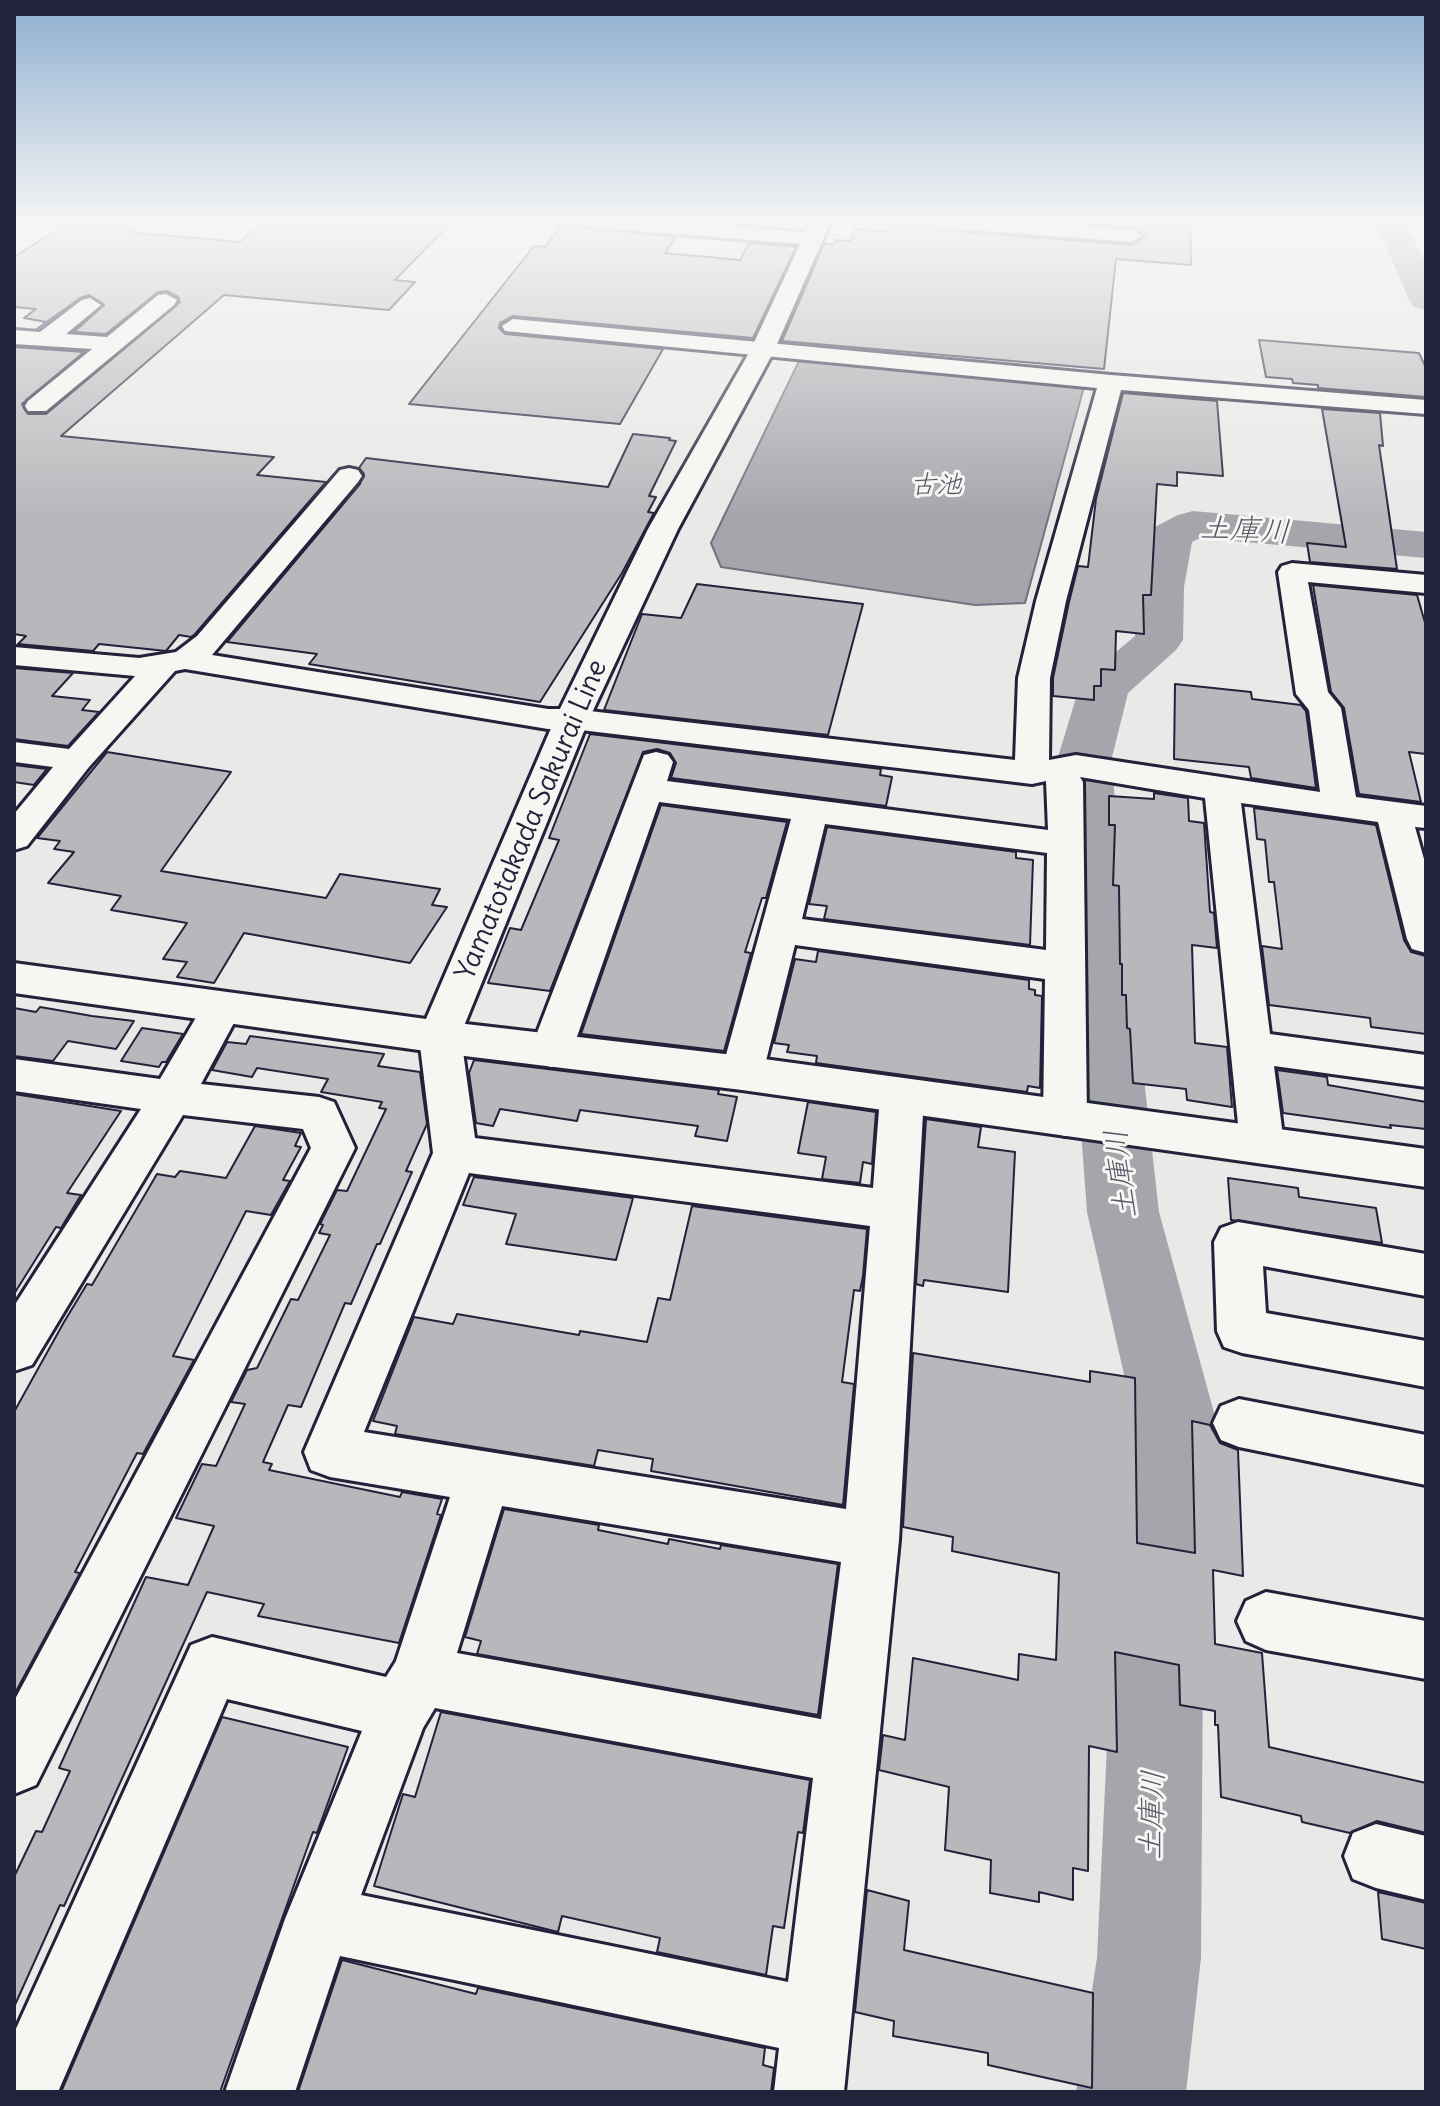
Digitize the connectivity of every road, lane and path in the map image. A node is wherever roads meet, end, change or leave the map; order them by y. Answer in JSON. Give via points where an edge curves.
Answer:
{"nodes":[{"id":1,"x":71,"y":319,"type":"edge"},
{"id":2,"x":143,"y":319,"type":"edge"},
{"id":3,"x":776,"y":319,"type":"edge"},
{"id":4,"x":513,"y":326,"type":"dead end"},
{"id":5,"x":14,"y":337,"type":"edge"},
{"id":6,"x":45,"y":339,"type":"junction"},
{"id":7,"x":113,"y":344,"type":"junction"},
{"id":8,"x":762,"y":351,"type":"junction"},
{"id":9,"x":1111,"y":382,"type":"junction"},
{"id":10,"x":37,"y":406,"type":"dead end"},
{"id":11,"x":1426,"y":407,"type":"edge"},
{"id":12,"x":349,"y":476,"type":"dead end"},
{"id":13,"x":1426,"y":584,"type":"edge"},
{"id":14,"x":14,"y":656,"type":"edge"},
{"id":15,"x":174,"y":662,"type":"junction"},
{"id":16,"x":572,"y":719,"type":"junction"},
{"id":17,"x":668,"y":730,"type":"junction"},
{"id":18,"x":14,"y":752,"type":"edge"},
{"id":19,"x":77,"y":760,"type":"junction"},
{"id":20,"x":1054,"y":769,"type":"junction"},
{"id":21,"x":1212,"y":788,"type":"junction"},
{"id":22,"x":647,"y":789,"type":"junction"},
{"id":23,"x":1340,"y":807,"type":"junction"},
{"id":24,"x":811,"y":810,"type":"junction"},
{"id":25,"x":1410,"y":815,"type":"edge"},
{"id":26,"x":14,"y":838,"type":"edge"},
{"id":27,"x":1066,"y":844,"type":"junction"},
{"id":28,"x":780,"y":930,"type":"junction"},
{"id":29,"x":1426,"y":939,"type":"edge"},
{"id":30,"x":1065,"y":967,"type":"junction"},
{"id":31,"x":14,"y":978,"type":"edge"},
{"id":32,"x":222,"y":1008,"type":"junction"},
{"id":33,"x":440,"y":1037,"type":"junction"},
{"id":34,"x":1251,"y":1047,"type":"junction"},
{"id":35,"x":551,"y":1051,"type":"junction"},
{"id":36,"x":1426,"y":1071,"type":"edge"},
{"id":37,"x":742,"y":1073,"type":"junction"},
{"id":38,"x":14,"y":1075,"type":"edge"},
{"id":39,"x":902,"y":1096,"type":"junction"},
{"id":40,"x":172,"y":1097,"type":"junction"},
{"id":41,"x":1066,"y":1119,"type":"junction"},
{"id":42,"x":1260,"y":1144,"type":"junction"},
{"id":43,"x":455,"y":1153,"type":"junction"},
{"id":44,"x":1426,"y":1168,"type":"edge"},
{"id":45,"x":896,"y":1210,"type":"junction"},
{"id":46,"x":1426,"y":1275,"type":"edge"},
{"id":47,"x":14,"y":1349,"type":"edge"},
{"id":48,"x":1426,"y":1364,"type":"edge"},
{"id":49,"x":1239,"y":1423,"type":"dead end"},
{"id":50,"x":1426,"y":1460,"type":"edge"},
{"id":51,"x":484,"y":1476,"type":"junction"},
{"id":52,"x":871,"y":1540,"type":"junction"},
{"id":53,"x":1266,"y":1621,"type":"dead end"},
{"id":54,"x":1426,"y":1650,"type":"edge"},
{"id":55,"x":410,"y":1693,"type":"junction"},
{"id":56,"x":848,"y":1754,"type":"junction"},
{"id":57,"x":14,"y":1763,"type":"edge"},
{"id":58,"x":318,"y":1919,"type":"junction"},
{"id":59,"x":818,"y":2022,"type":"junction"},
{"id":60,"x":23,"y":2092,"type":"edge"},
{"id":61,"x":260,"y":2092,"type":"edge"},
{"id":62,"x":809,"y":2092,"type":"edge"}],
"edges":[{"from":1,"to":6,"type":"street"},
{"from":2,"to":7,"type":"street"},
{"from":3,"to":8,"type":"main road","name":"Yamatotakada Sakurai Line"},
{"from":4,"to":8,"type":"street"},
{"from":5,"to":6,"type":"street"},
{"from":6,"to":7,"type":"street"},
{"from":7,"to":10,"type":"street"},
{"from":8,"to":9,"type":"street"},
{"from":8,"to":16,"type":"main road","name":"Yamatotakada Sakurai Line","via":[[663,529]]},
{"from":9,"to":11,"type":"street"},
{"from":9,"to":20,"type":"street","via":[[1034,678]]},
{"from":12,"to":15,"type":"street","via":[[208,643]]},
{"from":13,"to":23,"type":"street","via":[[1292,572],[1312,694],[1325,708]]},
{"from":14,"to":15,"type":"street","via":[[96,666]]},
{"from":15,"to":16,"type":"street"},
{"from":15,"to":19,"type":"street"},
{"from":16,"to":17,"type":"street"},
{"from":16,"to":33,"type":"main road","name":"Yamatotakada Sakurai Line"},
{"from":17,"to":20,"type":"street"},
{"from":17,"to":22,"type":"street"},
{"from":18,"to":19,"type":"street"},
{"from":19,"to":26,"type":"street"},
{"from":20,"to":21,"type":"street"},
{"from":20,"to":27,"type":"street","via":[[1066,782]]},
{"from":21,"to":23,"type":"street"},
{"from":21,"to":34,"type":"street"},
{"from":22,"to":24,"type":"street"},
{"from":22,"to":35,"type":"street"},
{"from":23,"to":25,"type":"street"},
{"from":24,"to":27,"type":"street"},
{"from":24,"to":28,"type":"street"},
{"from":25,"to":29,"type":"street"},
{"from":27,"to":30,"type":"street"},
{"from":28,"to":30,"type":"street"},
{"from":28,"to":37,"type":"street"},
{"from":30,"to":41,"type":"street"},
{"from":31,"to":32,"type":"main road"},
{"from":32,"to":33,"type":"main road"},
{"from":32,"to":40,"type":"street"},
{"from":33,"to":35,"type":"main road"},
{"from":33,"to":43,"type":"street"},
{"from":34,"to":36,"type":"street"},
{"from":34,"to":42,"type":"street"},
{"from":35,"to":37,"type":"main road"},
{"from":37,"to":39,"type":"main road"},
{"from":38,"to":40,"type":"street"},
{"from":39,"to":41,"type":"main road"},
{"from":39,"to":45,"type":"street"},
{"from":40,"to":47,"type":"street"},
{"from":40,"to":57,"type":"street","via":[[319,1114],[333,1148]]},
{"from":41,"to":42,"type":"main road"},
{"from":42,"to":44,"type":"main road"},
{"from":43,"to":45,"type":"street"},
{"from":43,"to":51,"type":"street","via":[[330,1452]]},
{"from":45,"to":52,"type":"street"},
{"from":46,"to":48,"type":"street","via":[[1238,1242],[1242,1331]]},
{"from":49,"to":50,"type":"street"},
{"from":51,"to":52,"type":"street"},
{"from":51,"to":55,"type":"street"},
{"from":52,"to":56,"type":"street"},
{"from":53,"to":54,"type":"street"},
{"from":55,"to":56,"type":"street"},
{"from":55,"to":58,"type":"street"},
{"from":55,"to":60,"type":"street","via":[[212,1666]]},
{"from":56,"to":59,"type":"street"},
{"from":58,"to":59,"type":"street"},
{"from":58,"to":61,"type":"street"},
{"from":59,"to":62,"type":"street"}]}
